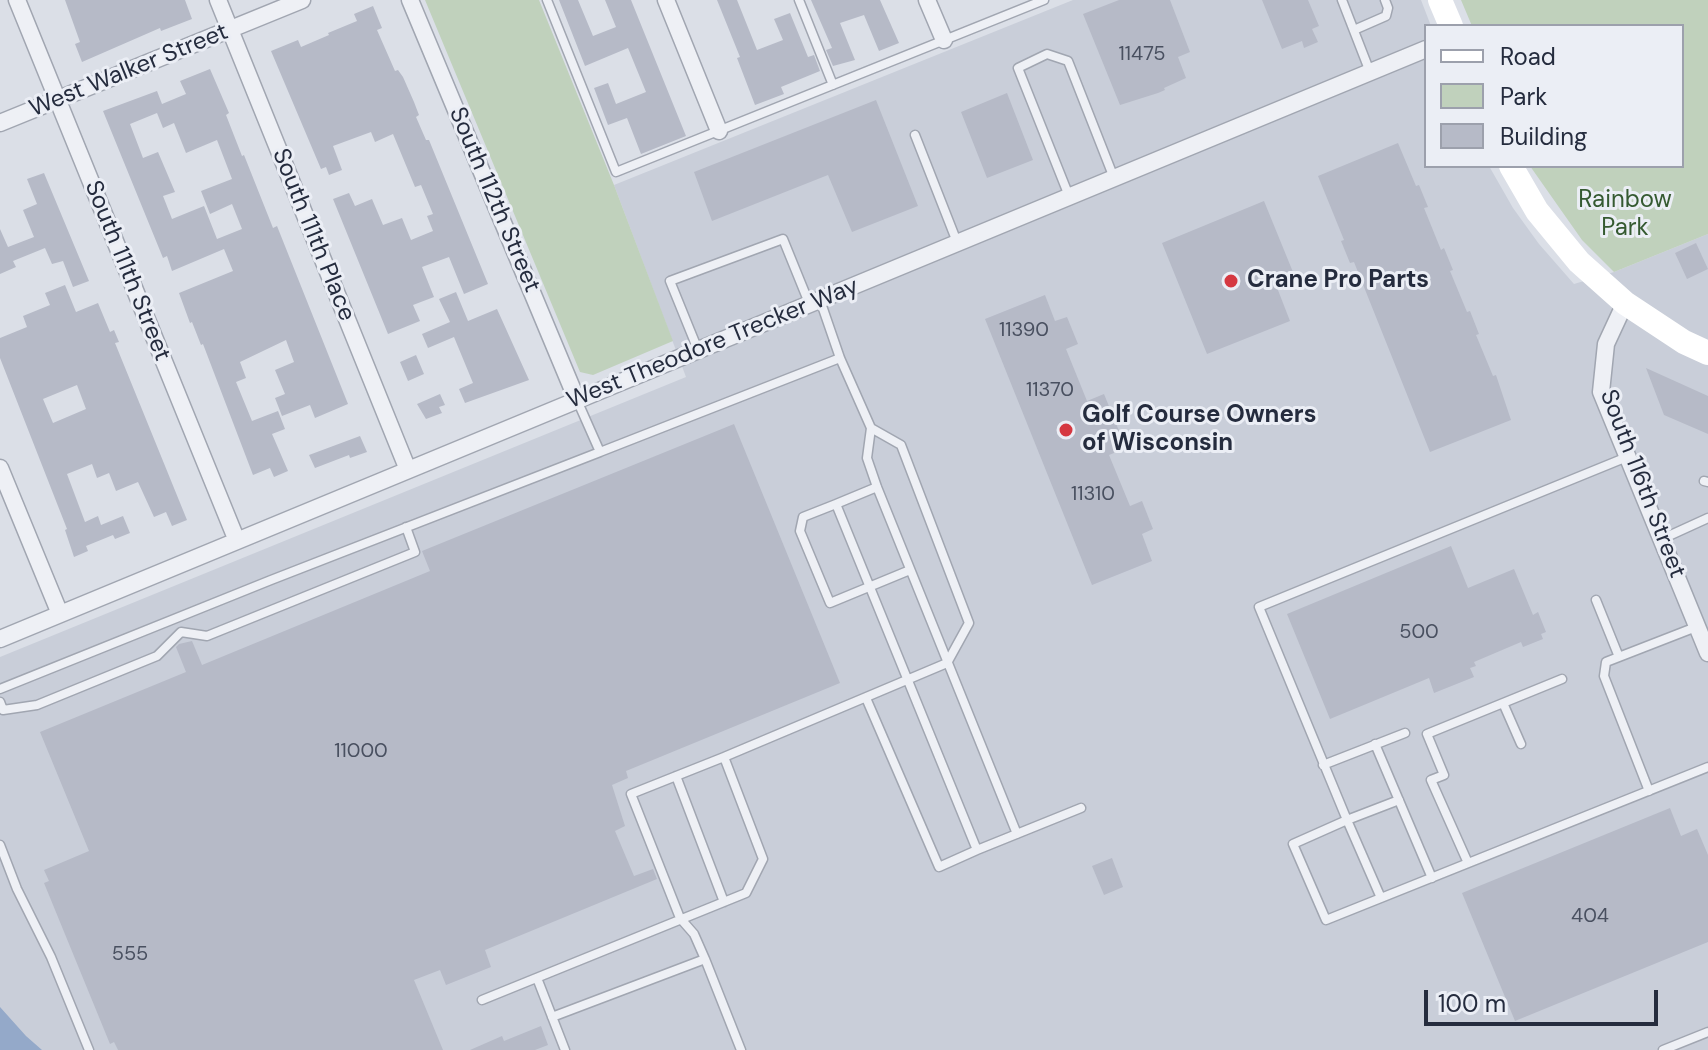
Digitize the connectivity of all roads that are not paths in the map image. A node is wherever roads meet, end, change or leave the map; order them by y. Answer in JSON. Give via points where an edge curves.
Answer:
{"nodes":[{"id":1,"x":17,"y":0,"type":"edge"},
{"id":2,"x":218,"y":0,"type":"edge"},
{"id":3,"x":302,"y":0,"type":"edge"},
{"id":4,"x":410,"y":0,"type":"edge"},
{"id":5,"x":547,"y":0,"type":"edge"},
{"id":6,"x":666,"y":0,"type":"edge"},
{"id":7,"x":799,"y":0,"type":"edge"},
{"id":8,"x":927,"y":0,"type":"edge"},
{"id":9,"x":1044,"y":0,"type":"edge"},
{"id":10,"x":1342,"y":0,"type":"edge"},
{"id":11,"x":1385,"y":0,"type":"edge"},
{"id":12,"x":1440,"y":0,"type":"edge"},
{"id":13,"x":1450,"y":24,"type":"edge"},
{"id":14,"x":230,"y":30,"type":"junction"},
{"id":15,"x":1354,"y":30,"type":"junction"},
{"id":16,"x":944,"y":40,"type":"junction"},
{"id":17,"x":1424,"y":50,"type":"edge"},
{"id":18,"x":1370,"y":72,"type":"junction"},
{"id":19,"x":833,"y":85,"type":"junction"},
{"id":20,"x":57,"y":99,"type":"junction"},
{"id":21,"x":0,"y":123,"type":"edge"},
{"id":22,"x":719,"y":131,"type":"junction"},
{"id":23,"x":915,"y":135,"type":"dead end"},
{"id":24,"x":1512,"y":168,"type":"edge"},
{"id":25,"x":1114,"y":178,"type":"junction"},
{"id":26,"x":1069,"y":197,"type":"junction"},
{"id":27,"x":957,"y":243,"type":"junction"},
{"id":28,"x":815,"y":302,"type":"junction"},
{"id":29,"x":1625,"y":303,"type":"junction"},
{"id":30,"x":698,"y":350,"type":"junction"},
{"id":31,"x":1708,"y":353,"type":"edge"},
{"id":32,"x":840,"y":358,"type":"junction"},
{"id":33,"x":577,"y":400,"type":"junction"},
{"id":34,"x":871,"y":428,"type":"junction"},
{"id":35,"x":600,"y":452,"type":"junction"},
{"id":36,"x":1628,"y":457,"type":"junction"},
{"id":37,"x":0,"y":468,"type":"edge"},
{"id":38,"x":408,"y":470,"type":"junction"},
{"id":39,"x":877,"y":487,"type":"junction"},
{"id":40,"x":836,"y":504,"type":"junction"},
{"id":41,"x":1708,"y":518,"type":"edge"},
{"id":42,"x":406,"y":527,"type":"junction"},
{"id":43,"x":1662,"y":539,"type":"junction"},
{"id":44,"x":237,"y":541,"type":"junction"},
{"id":45,"x":910,"y":570,"type":"junction"},
{"id":46,"x":870,"y":587,"type":"junction"},
{"id":47,"x":1596,"y":600,"type":"dead end"},
{"id":48,"x":60,"y":614,"type":"junction"},
{"id":49,"x":175,"y":618,"type":"junction"},
{"id":50,"x":1697,"y":626,"type":"junction"},
{"id":51,"x":181,"y":632,"type":"junction"},
{"id":52,"x":0,"y":639,"type":"edge"},
{"id":53,"x":1708,"y":653,"type":"edge"},
{"id":54,"x":1619,"y":657,"type":"junction"},
{"id":55,"x":947,"y":663,"type":"junction"},
{"id":56,"x":1562,"y":679,"type":"dead end"},
{"id":57,"x":907,"y":680,"type":"junction"},
{"id":58,"x":0,"y":689,"type":"edge"},
{"id":59,"x":866,"y":698,"type":"junction"},
{"id":60,"x":0,"y":702,"type":"edge"},
{"id":61,"x":1503,"y":703,"type":"junction"},
{"id":62,"x":1405,"y":733,"type":"dead end"},
{"id":63,"x":1375,"y":744,"type":"junction"},
{"id":64,"x":1521,"y":744,"type":"dead end"},
{"id":65,"x":724,"y":757,"type":"junction"},
{"id":66,"x":1323,"y":765,"type":"junction"},
{"id":67,"x":1708,"y":767,"type":"edge"},
{"id":68,"x":676,"y":776,"type":"junction"},
{"id":69,"x":1649,"y":791,"type":"junction"},
{"id":70,"x":1399,"y":800,"type":"junction"},
{"id":71,"x":1081,"y":808,"type":"dead end"},
{"id":72,"x":1347,"y":820,"type":"junction"},
{"id":73,"x":1017,"y":834,"type":"junction"},
{"id":74,"x":0,"y":845,"type":"edge"},
{"id":75,"x":977,"y":850,"type":"junction"},
{"id":76,"x":1468,"y":863,"type":"junction"},
{"id":77,"x":1432,"y":878,"type":"junction"},
{"id":78,"x":1381,"y":898,"type":"junction"},
{"id":79,"x":724,"y":902,"type":"junction"},
{"id":80,"x":680,"y":918,"type":"junction"},
{"id":81,"x":705,"y":959,"type":"junction"},
{"id":82,"x":537,"y":978,"type":"junction"},
{"id":83,"x":482,"y":1000,"type":"dead end"},
{"id":84,"x":552,"y":1017,"type":"junction"},
{"id":85,"x":1708,"y":1032,"type":"edge"},
{"id":86,"x":89,"y":1050,"type":"edge"},
{"id":87,"x":565,"y":1050,"type":"edge"},
{"id":88,"x":741,"y":1050,"type":"edge"},
{"id":89,"x":1663,"y":1050,"type":"edge"}],
"edges":[{"from":1,"to":20,"type":"street","name":"South 111th Street"},
{"from":2,"to":14,"type":"street","name":"South 111th Place"},
{"from":3,"to":14,"type":"street","name":"West Walker Street"},
{"from":4,"to":33,"type":"street","name":"South 112th Street"},
{"from":5,"to":22,"type":"lane","via":[[616,172]]},
{"from":6,"to":22,"type":"street"},
{"from":7,"to":19,"type":"lane"},
{"from":8,"to":16,"type":"street"},
{"from":9,"to":16,"type":"lane"},
{"from":10,"to":15,"type":"lane"},
{"from":11,"to":15,"type":"lane","via":[[1386,16]]},
{"from":12,"to":13,"type":"street"},
{"from":14,"to":20,"type":"street","name":"West Walker Street"},
{"from":14,"to":38,"type":"street","name":"South 111th Place"},
{"from":15,"to":18,"type":"lane"},
{"from":16,"to":19,"type":"lane"},
{"from":17,"to":18,"type":"street","name":"West Theodore Trecker Way"},
{"from":18,"to":25,"type":"street","name":"West Theodore Trecker Way"},
{"from":19,"to":22,"type":"lane"},
{"from":20,"to":21,"type":"street","name":"West Walker Street"},
{"from":20,"to":44,"type":"street","name":"South 111th Street"},
{"from":23,"to":27,"type":"lane"},
{"from":24,"to":29,"type":"street","via":[[1537,211],[1579,262]]},
{"from":25,"to":26,"type":"street","name":"West Theodore Trecker Way"},
{"from":25,"to":26,"type":"lane","via":[[1068,61],[1047,54],[1018,68]]},
{"from":26,"to":27,"type":"street","name":"West Theodore Trecker Way"},
{"from":27,"to":28,"type":"street","name":"West Theodore Trecker Way"},
{"from":28,"to":30,"type":"street","name":"West Theodore Trecker Way"},
{"from":28,"to":30,"type":"lane","via":[[783,239],[670,281]]},
{"from":28,"to":32,"type":"lane"},
{"from":29,"to":31,"type":"street"},
{"from":29,"to":36,"type":"street","name":"South 116th Street","via":[[1606,344],[1601,392]]},
{"from":30,"to":33,"type":"street","name":"West Theodore Trecker Way"},
{"from":32,"to":34,"type":"lane"},
{"from":32,"to":35,"type":"lane"},
{"from":33,"to":35,"type":"lane"},
{"from":33,"to":38,"type":"street","name":"West Theodore Trecker Way"},
{"from":34,"to":39,"type":"lane","via":[[867,458]]},
{"from":34,"to":55,"type":"lane","via":[[901,445],[969,623]]},
{"from":35,"to":42,"type":"lane"},
{"from":36,"to":43,"type":"street","name":"South 116th Street"},
{"from":36,"to":66,"type":"lane","via":[[1259,607]]},
{"from":37,"to":48,"type":"street"},
{"from":38,"to":44,"type":"street","name":"West Theodore Trecker Way"},
{"from":39,"to":40,"type":"lane"},
{"from":39,"to":45,"type":"lane"},
{"from":40,"to":46,"type":"lane"},
{"from":40,"to":46,"type":"lane","via":[[803,517],[800,531],[830,603]]},
{"from":41,"to":43,"type":"lane"},
{"from":42,"to":49,"type":"lane"},
{"from":42,"to":51,"type":"lane","via":[[415,552],[207,636]]},
{"from":43,"to":50,"type":"street","name":"South 116th Street"},
{"from":44,"to":48,"type":"street","name":"West Theodore Trecker Way"},
{"from":45,"to":46,"type":"lane"},
{"from":45,"to":55,"type":"lane"},
{"from":46,"to":57,"type":"lane"},
{"from":47,"to":54,"type":"lane"},
{"from":48,"to":52,"type":"street","name":"West Theodore Trecker Way"},
{"from":49,"to":51,"type":"lane"},
{"from":49,"to":58,"type":"lane"},
{"from":50,"to":53,"type":"street","name":"South 116th Street"},
{"from":50,"to":54,"type":"lane"},
{"from":51,"to":60,"type":"lane","via":[[157,656],[37,705],[3,710]]},
{"from":54,"to":69,"type":"lane","via":[[1606,662],[1604,676]]},
{"from":55,"to":57,"type":"lane"},
{"from":55,"to":73,"type":"lane"},
{"from":56,"to":61,"type":"lane"},
{"from":57,"to":59,"type":"lane"},
{"from":57,"to":75,"type":"lane"},
{"from":59,"to":65,"type":"lane"},
{"from":59,"to":75,"type":"lane","via":[[939,867]]},
{"from":61,"to":64,"type":"lane"},
{"from":61,"to":76,"type":"lane","via":[[1427,734],[1444,775],[1431,780]]},
{"from":62,"to":63,"type":"lane"},
{"from":63,"to":66,"type":"lane"},
{"from":63,"to":70,"type":"lane"},
{"from":65,"to":68,"type":"lane"},
{"from":65,"to":79,"type":"lane","via":[[763,859],[746,893]]},
{"from":66,"to":72,"type":"lane"},
{"from":67,"to":69,"type":"lane"},
{"from":68,"to":79,"type":"lane"},
{"from":68,"to":80,"type":"lane","via":[[631,794]]},
{"from":69,"to":76,"type":"lane"},
{"from":70,"to":72,"type":"lane"},
{"from":70,"to":77,"type":"lane"},
{"from":71,"to":73,"type":"lane"},
{"from":72,"to":78,"type":"lane"},
{"from":72,"to":78,"type":"lane","via":[[1293,844],[1298,857],[1326,920]]},
{"from":73,"to":75,"type":"lane"},
{"from":74,"to":86,"type":"lane"},
{"from":76,"to":77,"type":"lane"},
{"from":77,"to":78,"type":"lane"},
{"from":79,"to":80,"type":"lane"},
{"from":80,"to":81,"type":"lane"},
{"from":80,"to":82,"type":"lane"},
{"from":81,"to":84,"type":"lane"},
{"from":81,"to":88,"type":"lane"},
{"from":82,"to":83,"type":"lane"},
{"from":82,"to":84,"type":"lane"},
{"from":84,"to":87,"type":"lane"},
{"from":85,"to":89,"type":"lane"}]}
